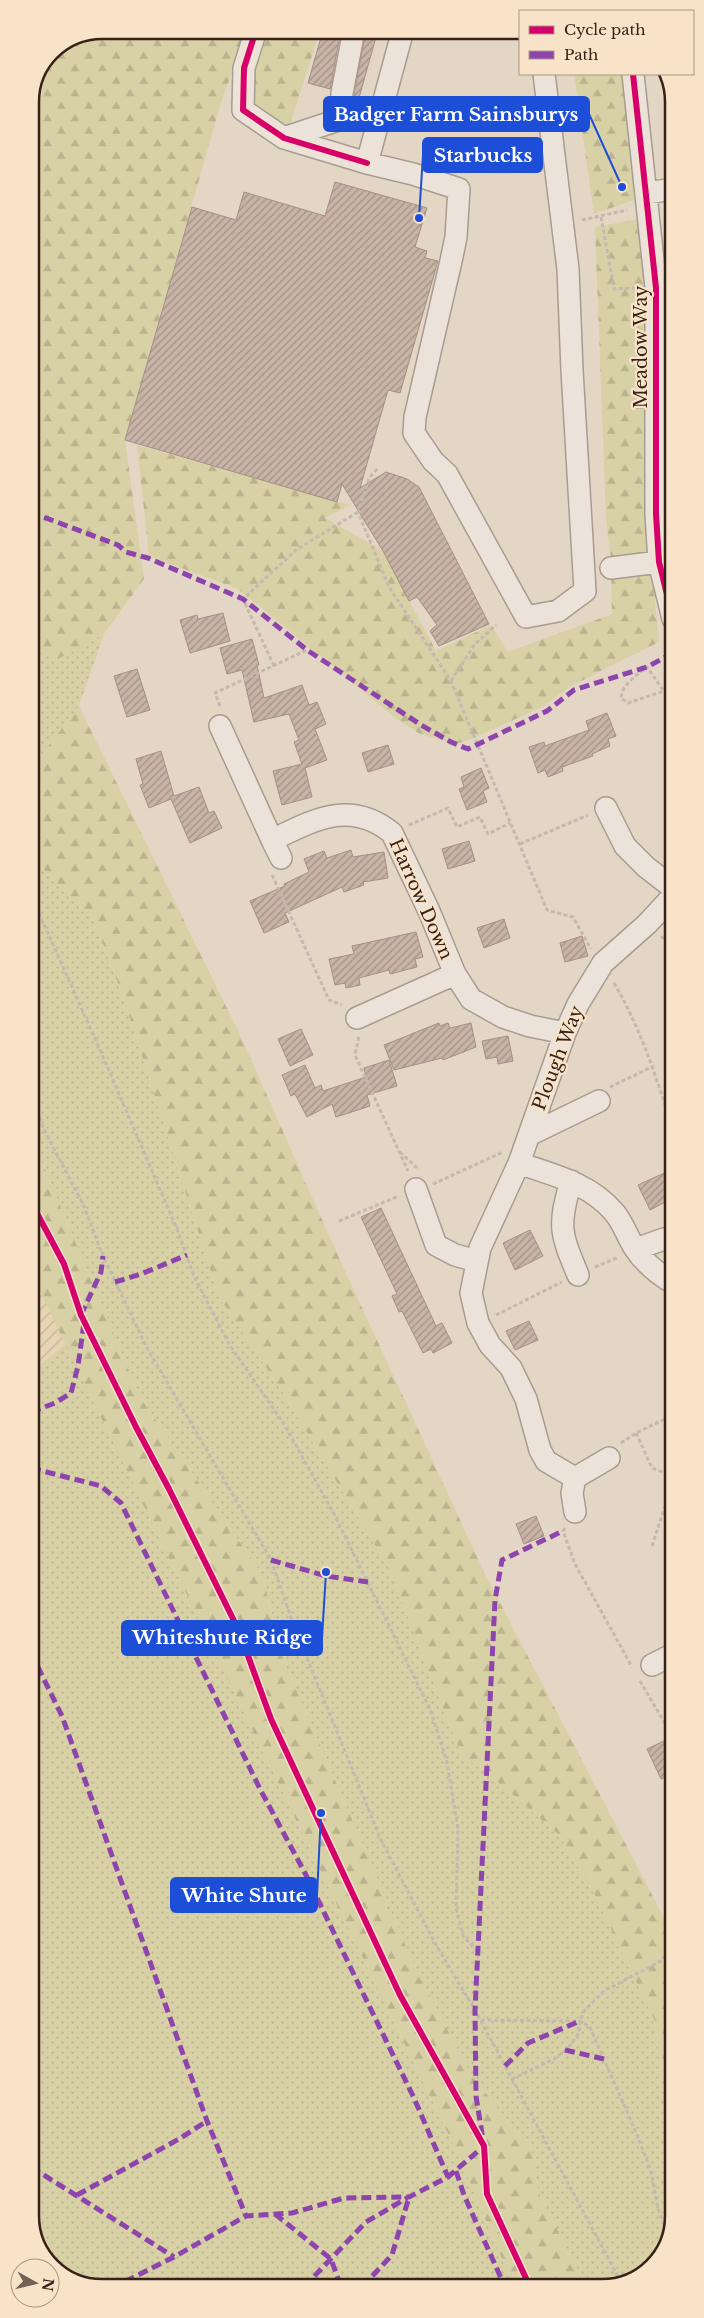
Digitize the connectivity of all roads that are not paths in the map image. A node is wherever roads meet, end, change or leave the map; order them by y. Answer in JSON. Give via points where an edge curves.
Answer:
{"nodes":[{"id":1,"x":253,"y":39,"type":"edge"},
{"id":2,"x":352,"y":39,"type":"edge"},
{"id":3,"x":401,"y":39,"type":"edge"},
{"id":4,"x":544,"y":75,"type":"edge"},
{"id":5,"x":633,"y":75,"type":"edge"},
{"id":6,"x":284,"y":138,"type":"junction"},
{"id":7,"x":367,"y":163,"type":"junction"},
{"id":8,"x":665,"y":190,"type":"edge"},
{"id":9,"x":647,"y":193,"type":"junction"},
{"id":10,"x":660,"y":562,"type":"junction"},
{"id":11,"x":611,"y":568,"type":"dead end"},
{"id":12,"x":665,"y":584,"type":"edge"},
{"id":13,"x":220,"y":726,"type":"road end"},
{"id":14,"x":606,"y":808,"type":"road end"},
{"id":15,"x":665,"y":882,"type":"edge"},
{"id":16,"x":665,"y":905,"type":"edge"},
{"id":17,"x":455,"y":974,"type":"junction"},
{"id":18,"x":357,"y":1019,"type":"road end"},
{"id":19,"x":564,"y":1033,"type":"junction"},
{"id":20,"x":598,"y":1101,"type":"road end"},
{"id":21,"x":529,"y":1135,"type":"junction"},
{"id":22,"x":519,"y":1163,"type":"junction"},
{"id":23,"x":571,"y":1181,"type":"junction"},
{"id":24,"x":416,"y":1189,"type":"road end"},
{"id":25,"x":664,"y":1239,"type":"dead end"},
{"id":26,"x":636,"y":1249,"type":"junction"},
{"id":27,"x":477,"y":1261,"type":"junction"},
{"id":28,"x":578,"y":1275,"type":"road end"},
{"id":29,"x":665,"y":1278,"type":"edge"},
{"id":30,"x":609,"y":1458,"type":"road end"},
{"id":31,"x":576,"y":1478,"type":"junction"},
{"id":32,"x":575,"y":1512,"type":"road end"},
{"id":33,"x":665,"y":1658,"type":"edge"},
{"id":34,"x":652,"y":1665,"type":"dead end"}],
"edges":[{"from":1,"to":6,"type":"street","via":[[244,68],[243,110]]},
{"from":2,"to":6,"type":"street","via":[[342,93],[341,119]]},
{"from":3,"to":7,"type":"street"},
{"from":4,"to":7,"type":"street","via":[[568,268],[585,591],[558,612],[526,617],[447,474],[433,461],[414,433],[455,245],[459,189]]},
{"from":5,"to":9,"type":"street","name":"Meadow Way"},
{"from":6,"to":7,"type":"street"},
{"from":8,"to":9,"type":"street"},
{"from":9,"to":10,"type":"street","name":"Meadow Way","via":[[656,288],[656,514]]},
{"from":10,"to":11,"type":"street"},
{"from":10,"to":12,"type":"street","name":"Meadow Way"},
{"from":13,"to":17,"type":"street","name":"Harrow Down","via":[[276,849],[318,818],[344,813],[364,818],[392,833]]},
{"from":14,"to":15,"type":"street","via":[[625,846]]},
{"from":16,"to":19,"type":"street","name":"Plough Way","via":[[603,963]]},
{"from":17,"to":18,"type":"street","name":"Harrow Down"},
{"from":17,"to":19,"type":"street","name":"Harrow Down","via":[[471,999],[503,1017]]},
{"from":19,"to":21,"type":"street","name":"Plough Way"},
{"from":20,"to":21,"type":"street","name":"Plough Way"},
{"from":21,"to":22,"type":"street","name":"Plough Way"},
{"from":22,"to":23,"type":"street"},
{"from":22,"to":27,"type":"street","name":"Plough Way"},
{"from":23,"to":26,"type":"street","via":[[595,1194],[615,1212]]},
{"from":23,"to":28,"type":"street","via":[[561,1214],[563,1240]]},
{"from":24,"to":27,"type":"street","via":[[436,1246]]},
{"from":25,"to":26,"type":"street"},
{"from":26,"to":29,"type":"street"},
{"from":27,"to":31,"type":"street","name":"Plough Way","via":[[471,1293],[478,1323],[490,1345],[511,1368],[526,1399],[546,1461]]},
{"from":30,"to":31,"type":"street"},
{"from":31,"to":32,"type":"street","via":[[572,1493]]},
{"from":33,"to":34,"type":"street"}]}
